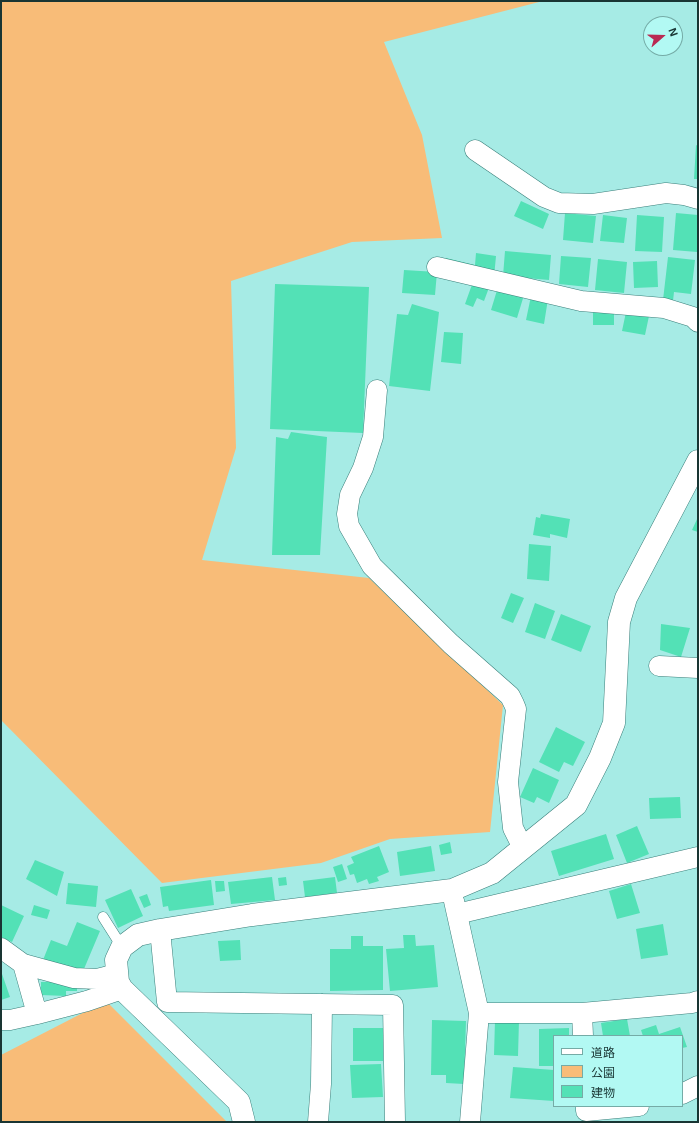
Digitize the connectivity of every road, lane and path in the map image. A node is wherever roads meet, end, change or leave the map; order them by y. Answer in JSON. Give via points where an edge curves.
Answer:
{"nodes":[{"id":1,"x":475,"y":150,"type":"dead end"},
{"id":2,"x":698,"y":199,"type":"edge"},
{"id":3,"x":437,"y":267,"type":"dead end"},
{"id":4,"x":698,"y":322,"type":"edge"},
{"id":5,"x":376,"y":390,"type":"dead end"},
{"id":6,"x":698,"y":461,"type":"edge"},
{"id":7,"x":659,"y":666,"type":"dead end"},
{"id":8,"x":698,"y":668,"type":"edge"},
{"id":9,"x":523,"y":848,"type":"junction"},
{"id":10,"x":698,"y":857,"type":"edge"},
{"id":11,"x":452,"y":890,"type":"junction"},
{"id":12,"x":457,"y":914,"type":"junction"},
{"id":13,"x":103,"y":917,"type":"dead end"},
{"id":14,"x":160,"y":930,"type":"junction"},
{"id":15,"x":122,"y":947,"type":"junction"},
{"id":16,"x":1,"y":948,"type":"edge"},
{"id":17,"x":23,"y":964,"type":"junction"},
{"id":18,"x":120,"y":981,"type":"junction"},
{"id":19,"x":698,"y":1001,"type":"edge"},
{"id":20,"x":322,"y":1004,"type":"junction"},
{"id":21,"x":480,"y":1013,"type":"junction"},
{"id":22,"x":37,"y":1014,"type":"junction"},
{"id":23,"x":582,"y":1014,"type":"junction"},
{"id":24,"x":1,"y":1020,"type":"edge"},
{"id":25,"x":583,"y":1035,"type":"edge"},
{"id":26,"x":698,"y":1086,"type":"edge"},
{"id":27,"x":683,"y":1094,"type":"edge"},
{"id":28,"x":586,"y":1107,"type":"edge"},
{"id":29,"x":626,"y":1107,"type":"edge"},
{"id":30,"x":244,"y":1122,"type":"edge"},
{"id":31,"x":318,"y":1122,"type":"edge"},
{"id":32,"x":395,"y":1122,"type":"edge"},
{"id":33,"x":470,"y":1122,"type":"edge"}],
"edges":[{"from":1,"to":2,"type":"street","via":[[544,197],[559,203],[593,204],[666,193]]},
{"from":3,"to":4,"type":"street","via":[[581,301],[664,308],[693,317]]},
{"from":5,"to":9,"type":"street","via":[[373,437],[363,468],[350,495],[347,514],[349,526],[372,566],[451,644],[510,696],[516,709],[508,782],[513,828]]},
{"from":6,"to":9,"type":"street","via":[[626,598],[619,622],[614,723],[600,758],[576,805]]},
{"from":7,"to":8,"type":"street"},
{"from":9,"to":11,"type":"street","via":[[492,873]]},
{"from":10,"to":12,"type":"street"},
{"from":11,"to":12,"type":"street"},
{"from":11,"to":14,"type":"street","via":[[252,915]]},
{"from":12,"to":21,"type":"street"},
{"from":13,"to":15,"type":"lane"},
{"from":14,"to":15,"type":"street","via":[[138,934]]},
{"from":14,"to":20,"type":"street","via":[[167,1002]]},
{"from":15,"to":18,"type":"street","via":[[116,960]]},
{"from":16,"to":17,"type":"street"},
{"from":17,"to":18,"type":"street","via":[[74,978]]},
{"from":17,"to":22,"type":"street"},
{"from":18,"to":22,"type":"street","via":[[86,1001]]},
{"from":18,"to":30,"type":"street","via":[[239,1102]]},
{"from":19,"to":23,"type":"street"},
{"from":20,"to":31,"type":"street"},
{"from":20,"to":32,"type":"street","via":[[393,1005]]},
{"from":21,"to":23,"type":"street"},
{"from":21,"to":33,"type":"street"},
{"from":22,"to":24,"type":"street"},
{"from":23,"to":25,"type":"street"},
{"from":26,"to":27,"type":"street"},
{"from":28,"to":29,"type":"street","via":[[586,1110]]}]}
